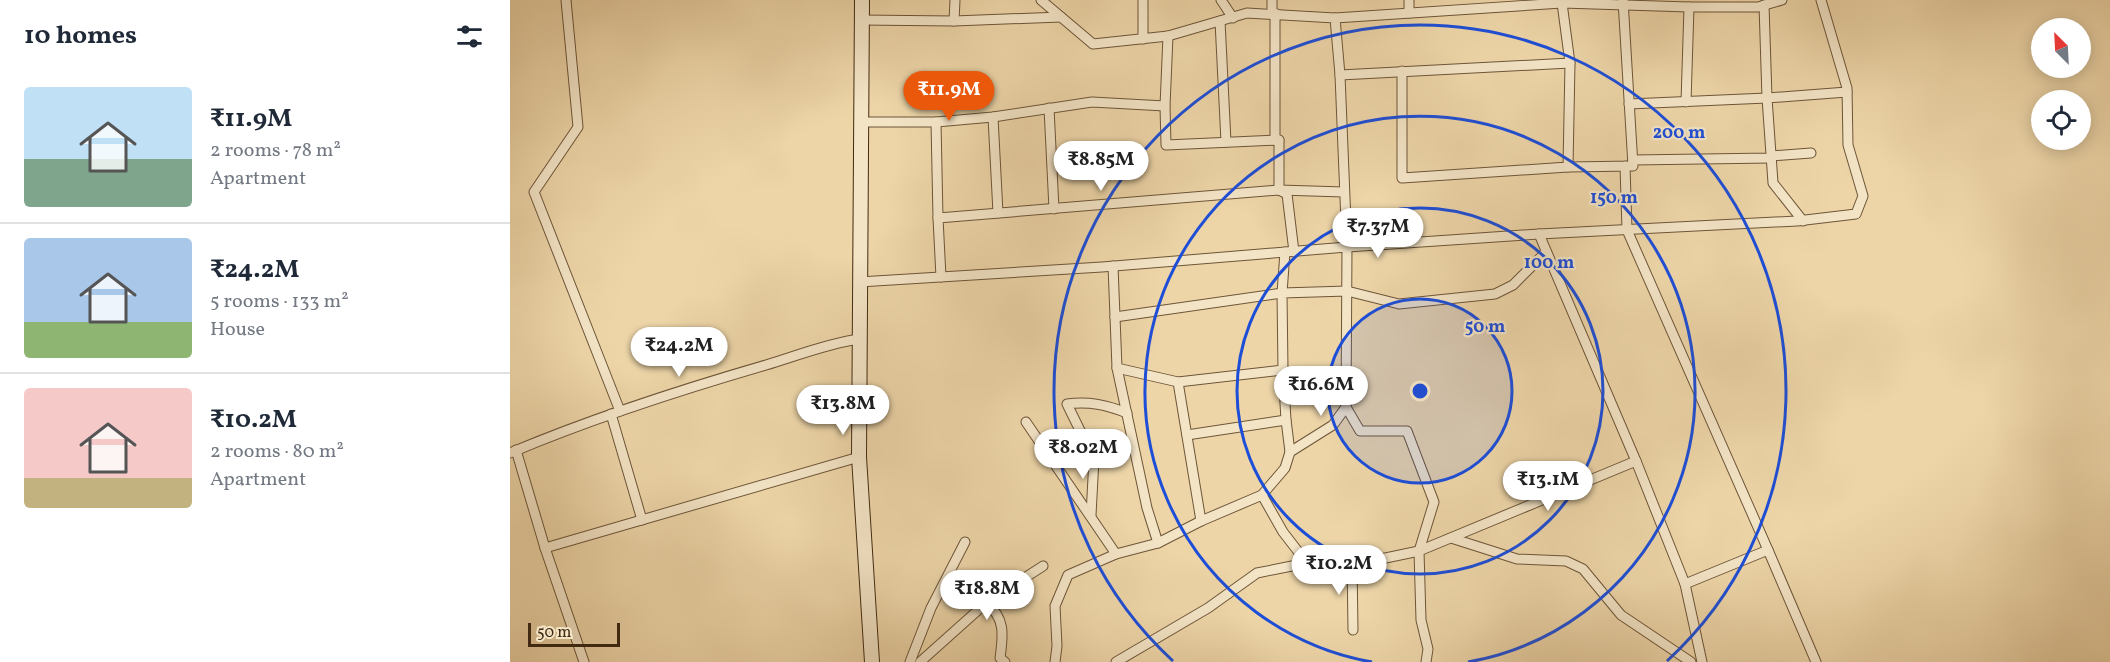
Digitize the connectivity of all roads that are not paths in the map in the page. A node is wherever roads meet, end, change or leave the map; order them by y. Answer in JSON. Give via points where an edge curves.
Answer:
{"nodes":[{"id":1,"x":566,"y":0,"type":"edge"},
{"id":2,"x":862,"y":0,"type":"edge"},
{"id":3,"x":955,"y":0,"type":"edge"},
{"id":4,"x":1041,"y":0,"type":"edge"},
{"id":5,"x":1143,"y":0,"type":"edge"},
{"id":6,"x":1221,"y":0,"type":"edge"},
{"id":7,"x":1272,"y":0,"type":"edge"},
{"id":8,"x":1409,"y":0,"type":"edge"},
{"id":9,"x":1782,"y":0,"type":"edge"},
{"id":10,"x":1821,"y":0,"type":"edge"},
{"id":11,"x":1511,"y":3,"type":"edge"},
{"id":12,"x":1562,"y":3,"type":"junction"},
{"id":13,"x":1623,"y":3,"type":"edge"},
{"id":14,"x":1764,"y":5,"type":"junction"},
{"id":15,"x":1689,"y":8,"type":"junction"},
{"id":16,"x":1409,"y":13,"type":"junction"},
{"id":17,"x":1279,"y":15,"type":"junction"},
{"id":18,"x":1061,"y":17,"type":"junction"},
{"id":19,"x":1233,"y":18,"type":"junction"},
{"id":20,"x":1335,"y":18,"type":"junction"},
{"id":21,"x":861,"y":20,"type":"junction"},
{"id":22,"x":954,"y":21,"type":"junction"},
{"id":23,"x":1220,"y":21,"type":"junction"},
{"id":24,"x":1168,"y":36,"type":"junction"},
{"id":25,"x":1143,"y":39,"type":"junction"},
{"id":26,"x":1570,"y":63,"type":"junction"},
{"id":27,"x":1402,"y":71,"type":"junction"},
{"id":28,"x":1340,"y":75,"type":"junction"},
{"id":29,"x":1847,"y":92,"type":"junction"},
{"id":30,"x":1767,"y":98,"type":"junction"},
{"id":31,"x":1686,"y":102,"type":"junction"},
{"id":32,"x":1629,"y":104,"type":"junction"},
{"id":33,"x":1165,"y":106,"type":"junction"},
{"id":34,"x":1049,"y":108,"type":"junction"},
{"id":35,"x":993,"y":117,"type":"junction"},
{"id":36,"x":862,"y":122,"type":"junction"},
{"id":37,"x":936,"y":122,"type":"junction"},
{"id":38,"x":1279,"y":140,"type":"junction"},
{"id":39,"x":1226,"y":142,"type":"junction"},
{"id":40,"x":1811,"y":153,"type":"dead end"},
{"id":41,"x":1771,"y":156,"type":"junction"},
{"id":42,"x":1629,"y":163,"type":"junction"},
{"id":43,"x":1568,"y":167,"type":"junction"},
{"id":44,"x":1279,"y":190,"type":"junction"},
{"id":45,"x":1344,"y":192,"type":"junction"},
{"id":46,"x":1054,"y":209,"type":"junction"},
{"id":47,"x":998,"y":213,"type":"junction"},
{"id":48,"x":938,"y":218,"type":"junction"},
{"id":49,"x":1803,"y":220,"type":"junction"},
{"id":50,"x":1627,"y":230,"type":"junction"},
{"id":51,"x":1539,"y":234,"type":"junction"},
{"id":52,"x":1347,"y":248,"type":"junction"},
{"id":53,"x":1290,"y":252,"type":"junction"},
{"id":54,"x":1546,"y":252,"type":"junction"},
{"id":55,"x":1113,"y":266,"type":"junction"},
{"id":56,"x":941,"y":277,"type":"junction"},
{"id":57,"x":859,"y":282,"type":"junction"},
{"id":58,"x":1347,"y":291,"type":"junction"},
{"id":59,"x":1282,"y":293,"type":"junction"},
{"id":60,"x":1115,"y":317,"type":"junction"},
{"id":61,"x":859,"y":339,"type":"junction"},
{"id":62,"x":1118,"y":368,"type":"junction"},
{"id":63,"x":1283,"y":370,"type":"junction"},
{"id":64,"x":1178,"y":382,"type":"junction"},
{"id":65,"x":1346,"y":407,"type":"junction"},
{"id":66,"x":615,"y":413,"type":"junction"},
{"id":67,"x":1127,"y":413,"type":"junction"},
{"id":68,"x":1286,"y":420,"type":"junction"},
{"id":69,"x":1026,"y":422,"type":"dead end"},
{"id":70,"x":1187,"y":435,"type":"junction"},
{"id":71,"x":513,"y":452,"type":"edge"},
{"id":72,"x":1290,"y":452,"type":"junction"},
{"id":73,"x":859,"y":457,"type":"junction"},
{"id":74,"x":1636,"y":461,"type":"junction"},
{"id":75,"x":1262,"y":495,"type":"junction"},
{"id":76,"x":1091,"y":515,"type":"junction"},
{"id":77,"x":642,"y":520,"type":"junction"},
{"id":78,"x":1201,"y":521,"type":"junction"},
{"id":79,"x":1450,"y":538,"type":"junction"},
{"id":80,"x":964,"y":542,"type":"dead end"},
{"id":81,"x":1158,"y":543,"type":"junction"},
{"id":82,"x":545,"y":548,"type":"junction"},
{"id":83,"x":1768,"y":550,"type":"junction"},
{"id":84,"x":1419,"y":551,"type":"junction"},
{"id":85,"x":1116,"y":554,"type":"junction"},
{"id":86,"x":1352,"y":561,"type":"junction"},
{"id":87,"x":1307,"y":563,"type":"junction"},
{"id":88,"x":1043,"y":566,"type":"dead end"},
{"id":89,"x":1685,"y":585,"type":"junction"},
{"id":90,"x":986,"y":603,"type":"junction"},
{"id":91,"x":1353,"y":630,"type":"dead end"},
{"id":92,"x":584,"y":662,"type":"edge"},
{"id":93,"x":872,"y":662,"type":"edge"},
{"id":94,"x":910,"y":662,"type":"edge"},
{"id":95,"x":920,"y":662,"type":"edge"},
{"id":96,"x":1005,"y":662,"type":"edge"},
{"id":97,"x":1054,"y":662,"type":"edge"},
{"id":98,"x":1116,"y":662,"type":"edge"},
{"id":99,"x":1426,"y":662,"type":"edge"},
{"id":100,"x":1691,"y":662,"type":"edge"},
{"id":101,"x":1702,"y":662,"type":"edge"},
{"id":102,"x":1816,"y":662,"type":"edge"}],
"edges":[{"from":1,"to":66,"type":"street","via":[[578,127],[534,192]]},
{"from":2,"to":21,"type":"main road"},
{"from":3,"to":22,"type":"street"},
{"from":4,"to":18,"type":"street"},
{"from":5,"to":25,"type":"street"},
{"from":6,"to":19,"type":"street"},
{"from":7,"to":17,"type":"street","via":[[1272,12]]},
{"from":8,"to":16,"type":"street"},
{"from":9,"to":14,"type":"street"},
{"from":10,"to":29,"type":"street"},
{"from":11,"to":12,"type":"street"},
{"from":11,"to":16,"type":"street"},
{"from":12,"to":13,"type":"street"},
{"from":12,"to":26,"type":"street"},
{"from":13,"to":15,"type":"street"},
{"from":13,"to":32,"type":"street"},
{"from":14,"to":15,"type":"street"},
{"from":14,"to":30,"type":"street"},
{"from":15,"to":31,"type":"street"},
{"from":16,"to":20,"type":"street"},
{"from":17,"to":19,"type":"street","via":[[1247,14]]},
{"from":17,"to":20,"type":"street"},
{"from":17,"to":38,"type":"street","via":[[1275,15],[1275,140]]},
{"from":18,"to":22,"type":"street"},
{"from":18,"to":25,"type":"street","via":[[1093,44]]},
{"from":19,"to":23,"type":"street"},
{"from":20,"to":28,"type":"street"},
{"from":21,"to":22,"type":"street"},
{"from":21,"to":36,"type":"main road"},
{"from":23,"to":24,"type":"street"},
{"from":23,"to":39,"type":"street"},
{"from":24,"to":25,"type":"street"},
{"from":24,"to":33,"type":"street"},
{"from":26,"to":27,"type":"street"},
{"from":26,"to":43,"type":"street"},
{"from":27,"to":28,"type":"street"},
{"from":27,"to":43,"type":"street","via":[[1402,178]]},
{"from":28,"to":45,"type":"street"},
{"from":29,"to":30,"type":"street"},
{"from":29,"to":49,"type":"street","via":[[1848,145],[1863,196],[1856,214]]},
{"from":30,"to":31,"type":"street"},
{"from":30,"to":41,"type":"street"},
{"from":31,"to":32,"type":"street"},
{"from":32,"to":42,"type":"street"},
{"from":33,"to":34,"type":"street","via":[[1092,102]]},
{"from":33,"to":39,"type":"street","via":[[1166,145]]},
{"from":34,"to":35,"type":"street"},
{"from":34,"to":46,"type":"street"},
{"from":35,"to":37,"type":"street"},
{"from":35,"to":47,"type":"street"},
{"from":36,"to":37,"type":"street"},
{"from":36,"to":57,"type":"main road"},
{"from":37,"to":48,"type":"street"},
{"from":38,"to":39,"type":"street"},
{"from":38,"to":44,"type":"street"},
{"from":40,"to":41,"type":"street"},
{"from":41,"to":42,"type":"street"},
{"from":41,"to":49,"type":"street","via":[[1773,183]]},
{"from":42,"to":43,"type":"street"},
{"from":42,"to":50,"type":"street"},
{"from":44,"to":45,"type":"street"},
{"from":44,"to":46,"type":"street"},
{"from":44,"to":53,"type":"street","via":[[1287,194]]},
{"from":45,"to":52,"type":"street"},
{"from":46,"to":47,"type":"street"},
{"from":47,"to":48,"type":"street"},
{"from":48,"to":56,"type":"street"},
{"from":49,"to":50,"type":"street"},
{"from":50,"to":51,"type":"street"},
{"from":50,"to":83,"type":"street"},
{"from":51,"to":52,"type":"street"},
{"from":51,"to":54,"type":"street"},
{"from":52,"to":53,"type":"street"},
{"from":52,"to":58,"type":"street"},
{"from":53,"to":55,"type":"street"},
{"from":53,"to":59,"type":"street"},
{"from":54,"to":58,"type":"street","via":[[1513,285],[1495,294],[1399,304]]},
{"from":54,"to":74,"type":"street"},
{"from":55,"to":56,"type":"street"},
{"from":55,"to":60,"type":"street"},
{"from":56,"to":57,"type":"street"},
{"from":57,"to":61,"type":"main road"},
{"from":58,"to":59,"type":"street"},
{"from":58,"to":65,"type":"street"},
{"from":59,"to":60,"type":"street"},
{"from":59,"to":63,"type":"street"},
{"from":60,"to":62,"type":"street"},
{"from":61,"to":66,"type":"street"},
{"from":61,"to":73,"type":"main road"},
{"from":62,"to":64,"type":"street"},
{"from":62,"to":67,"type":"street"},
{"from":63,"to":64,"type":"street"},
{"from":63,"to":68,"type":"street"},
{"from":64,"to":70,"type":"street"},
{"from":65,"to":72,"type":"street","via":[[1333,425]]},
{"from":65,"to":84,"type":"street","via":[[1360,431],[1407,431],[1434,502]]},
{"from":66,"to":71,"type":"street"},
{"from":66,"to":77,"type":"street"},
{"from":67,"to":76,"type":"street","via":[[1085,401],[1067,404],[1094,459]]},
{"from":67,"to":81,"type":"street"},
{"from":68,"to":70,"type":"street"},
{"from":68,"to":72,"type":"street"},
{"from":69,"to":76,"type":"street"},
{"from":70,"to":78,"type":"street"},
{"from":71,"to":82,"type":"street"},
{"from":72,"to":75,"type":"street","via":[[1285,468]]},
{"from":73,"to":77,"type":"street"},
{"from":73,"to":93,"type":"main road"},
{"from":74,"to":79,"type":"street"},
{"from":74,"to":89,"type":"street"},
{"from":75,"to":78,"type":"street"},
{"from":75,"to":87,"type":"street"},
{"from":76,"to":85,"type":"street"},
{"from":77,"to":82,"type":"street"},
{"from":78,"to":81,"type":"street"},
{"from":79,"to":84,"type":"street"},
{"from":79,"to":100,"type":"street","via":[[1517,559],[1566,561],[1583,569],[1620,615]]},
{"from":80,"to":94,"type":"street","via":[[931,608]]},
{"from":81,"to":85,"type":"street"},
{"from":82,"to":92,"type":"street"},
{"from":83,"to":89,"type":"street"},
{"from":83,"to":102,"type":"street"},
{"from":84,"to":86,"type":"street"},
{"from":84,"to":99,"type":"street"},
{"from":85,"to":97,"type":"street","via":[[1068,575],[1054,606]]},
{"from":86,"to":87,"type":"street"},
{"from":86,"to":91,"type":"street"},
{"from":87,"to":98,"type":"street","via":[[1257,573],[1208,608]]},
{"from":88,"to":90,"type":"street"},
{"from":89,"to":101,"type":"street"},
{"from":90,"to":95,"type":"street"},
{"from":90,"to":96,"type":"street","via":[[997,612],[1003,636],[1000,658]]}]}
